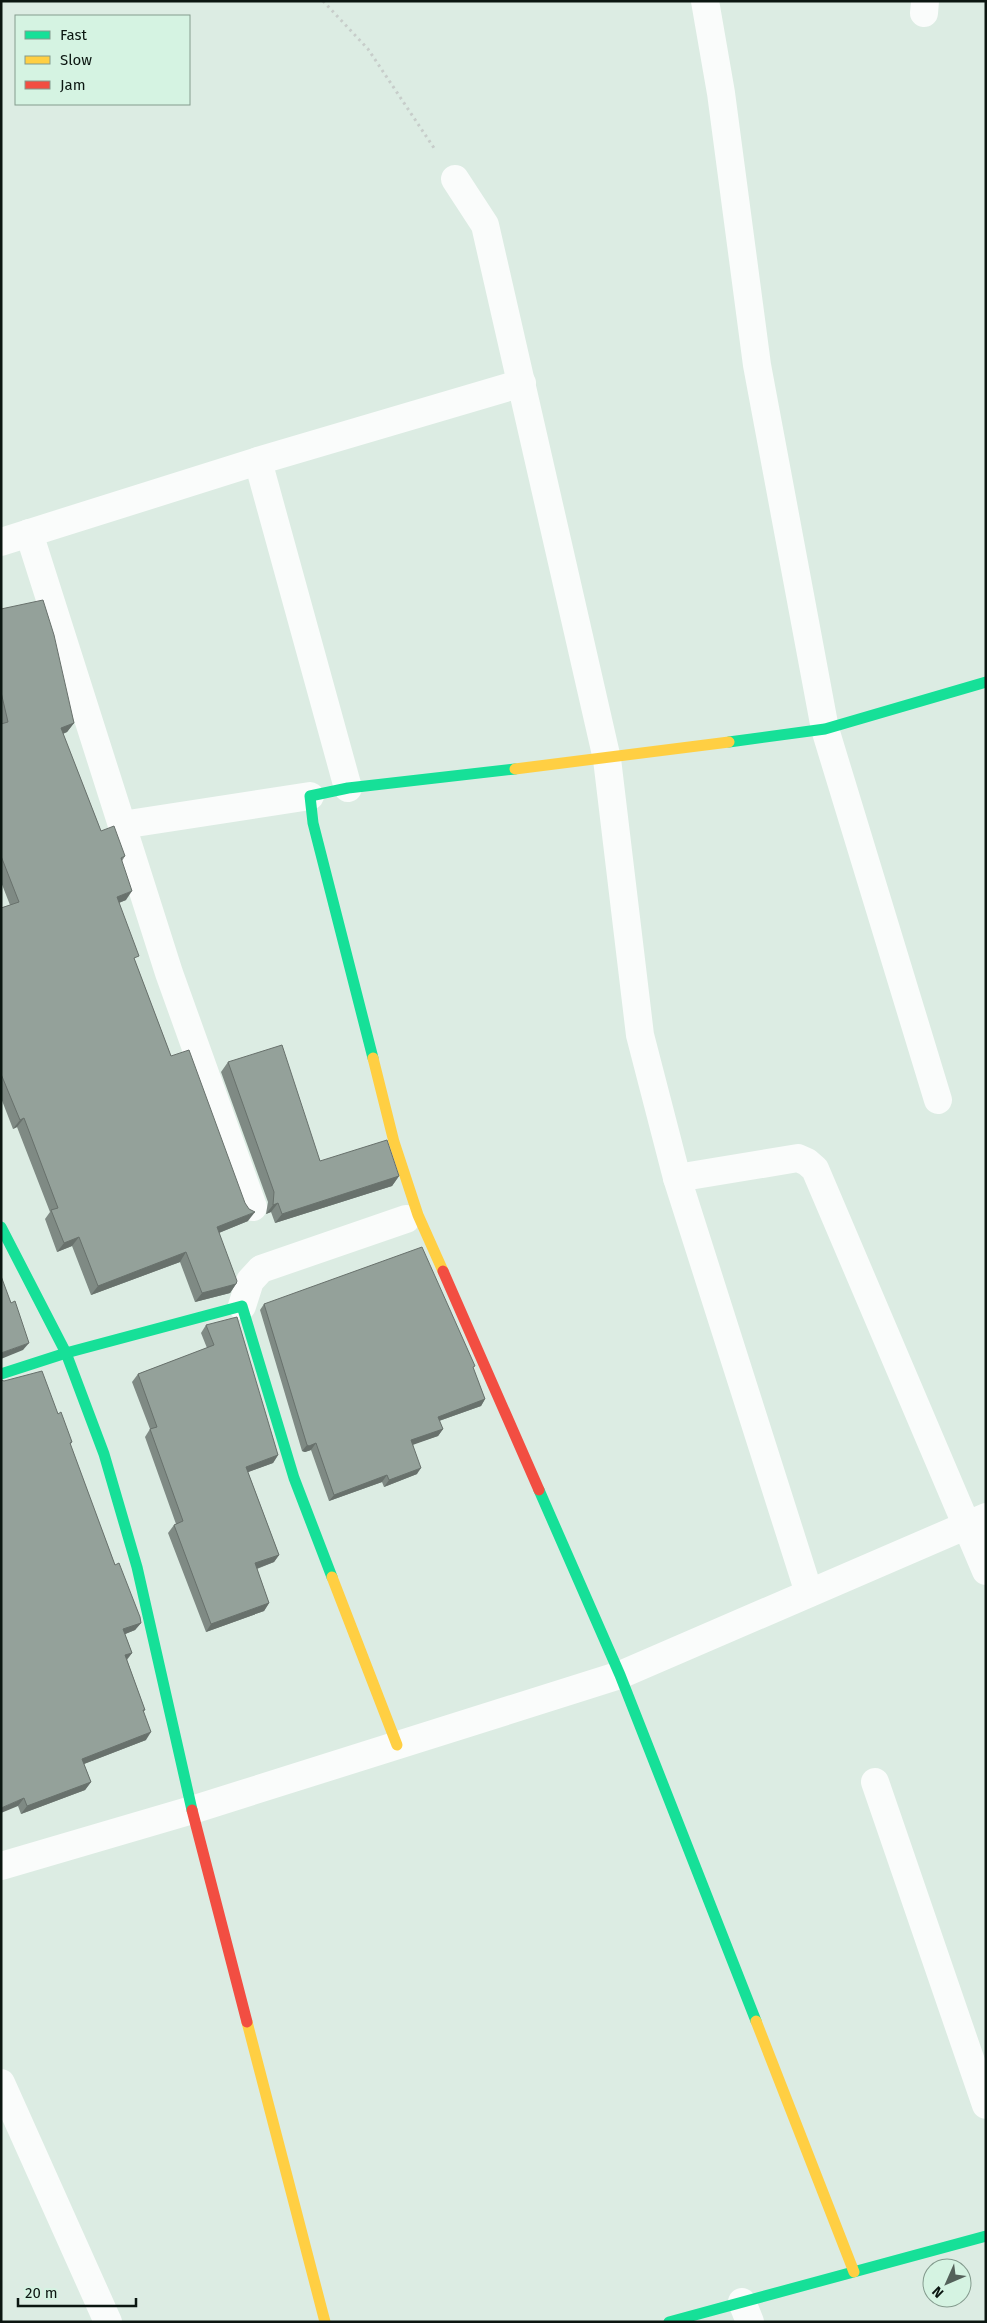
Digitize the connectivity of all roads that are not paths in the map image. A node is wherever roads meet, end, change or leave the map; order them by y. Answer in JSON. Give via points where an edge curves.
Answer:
{"nodes":[{"id":1,"x":705,"y":1,"type":"edge"},
{"id":2,"x":455,"y":179,"type":"road end"},
{"id":3,"x":522,"y":383,"type":"junction"},
{"id":4,"x":258,"y":461,"type":"junction"},
{"id":5,"x":29,"y":534,"type":"junction"},
{"id":6,"x":1,"y":542,"type":"edge"},
{"id":7,"x":986,"y":682,"type":"edge"},
{"id":8,"x":825,"y":729,"type":"junction"},
{"id":9,"x":608,"y":759,"type":"junction"},
{"id":10,"x":348,"y":788,"type":"junction"},
{"id":11,"x":310,"y":796,"type":"junction"},
{"id":12,"x":122,"y":826,"type":"junction"},
{"id":13,"x":938,"y":1100,"type":"dead end"},
{"id":14,"x":678,"y":1178,"type":"junction"},
{"id":15,"x":253,"y":1207,"type":"dead end"},
{"id":16,"x":406,"y":1219,"type":"dead end"},
{"id":17,"x":1,"y":1227,"type":"edge"},
{"id":18,"x":242,"y":1306,"type":"junction"},
{"id":19,"x":66,"y":1353,"type":"junction"},
{"id":20,"x":1,"y":1374,"type":"edge"},
{"id":21,"x":976,"y":1522,"type":"edge"},
{"id":22,"x":986,"y":1571,"type":"edge"},
{"id":23,"x":809,"y":1593,"type":"junction"},
{"id":24,"x":620,"y":1675,"type":"junction"},
{"id":25,"x":397,"y":1745,"type":"junction"},
{"id":26,"x":876,"y":1782,"type":"dead end"},
{"id":27,"x":192,"y":1810,"type":"junction"},
{"id":28,"x":1,"y":1866,"type":"edge"},
{"id":29,"x":1,"y":2084,"type":"edge"},
{"id":30,"x":986,"y":2105,"type":"edge"},
{"id":31,"x":986,"y":2236,"type":"edge"},
{"id":32,"x":854,"y":2272,"type":"junction"},
{"id":33,"x":746,"y":2312,"type":"edge"},
{"id":34,"x":108,"y":2322,"type":"edge"},
{"id":35,"x":324,"y":2322,"type":"edge"},
{"id":36,"x":669,"y":2322,"type":"edge"}],
"edges":[{"from":1,"to":8,"type":"street","via":[[721,93],[757,365]]},
{"from":2,"to":3,"type":"street","via":[[485,224]]},
{"from":3,"to":4,"type":"street"},
{"from":3,"to":9,"type":"street"},
{"from":4,"to":5,"type":"street"},
{"from":4,"to":10,"type":"street"},
{"from":5,"to":6,"type":"street"},
{"from":5,"to":12,"type":"street"},
{"from":7,"to":8,"type":"street"},
{"from":8,"to":9,"type":"street"},
{"from":8,"to":13,"type":"street"},
{"from":9,"to":10,"type":"street"},
{"from":9,"to":14,"type":"street","via":[[640,1035]]},
{"from":10,"to":11,"type":"street"},
{"from":11,"to":12,"type":"street"},
{"from":11,"to":24,"type":"street","via":[[313,823],[394,1142],[418,1215]]},
{"from":12,"to":15,"type":"street","via":[[169,973]]},
{"from":14,"to":21,"type":"street","via":[[798,1158],[815,1169]]},
{"from":14,"to":23,"type":"street"},
{"from":16,"to":18,"type":"street","via":[[261,1269],[250,1281]]},
{"from":17,"to":19,"type":"street"},
{"from":18,"to":19,"type":"street"},
{"from":18,"to":25,"type":"street","via":[[294,1478]]},
{"from":19,"to":20,"type":"street"},
{"from":19,"to":27,"type":"street","via":[[104,1454],[137,1567]]},
{"from":21,"to":22,"type":"street"},
{"from":21,"to":23,"type":"street"},
{"from":23,"to":24,"type":"street"},
{"from":24,"to":25,"type":"street"},
{"from":24,"to":32,"type":"street"},
{"from":25,"to":27,"type":"street"},
{"from":26,"to":30,"type":"street"},
{"from":27,"to":28,"type":"street"},
{"from":27,"to":35,"type":"street"},
{"from":29,"to":34,"type":"street"},
{"from":31,"to":32,"type":"street"},
{"from":32,"to":33,"type":"street"},
{"from":33,"to":36,"type":"street"}]}
